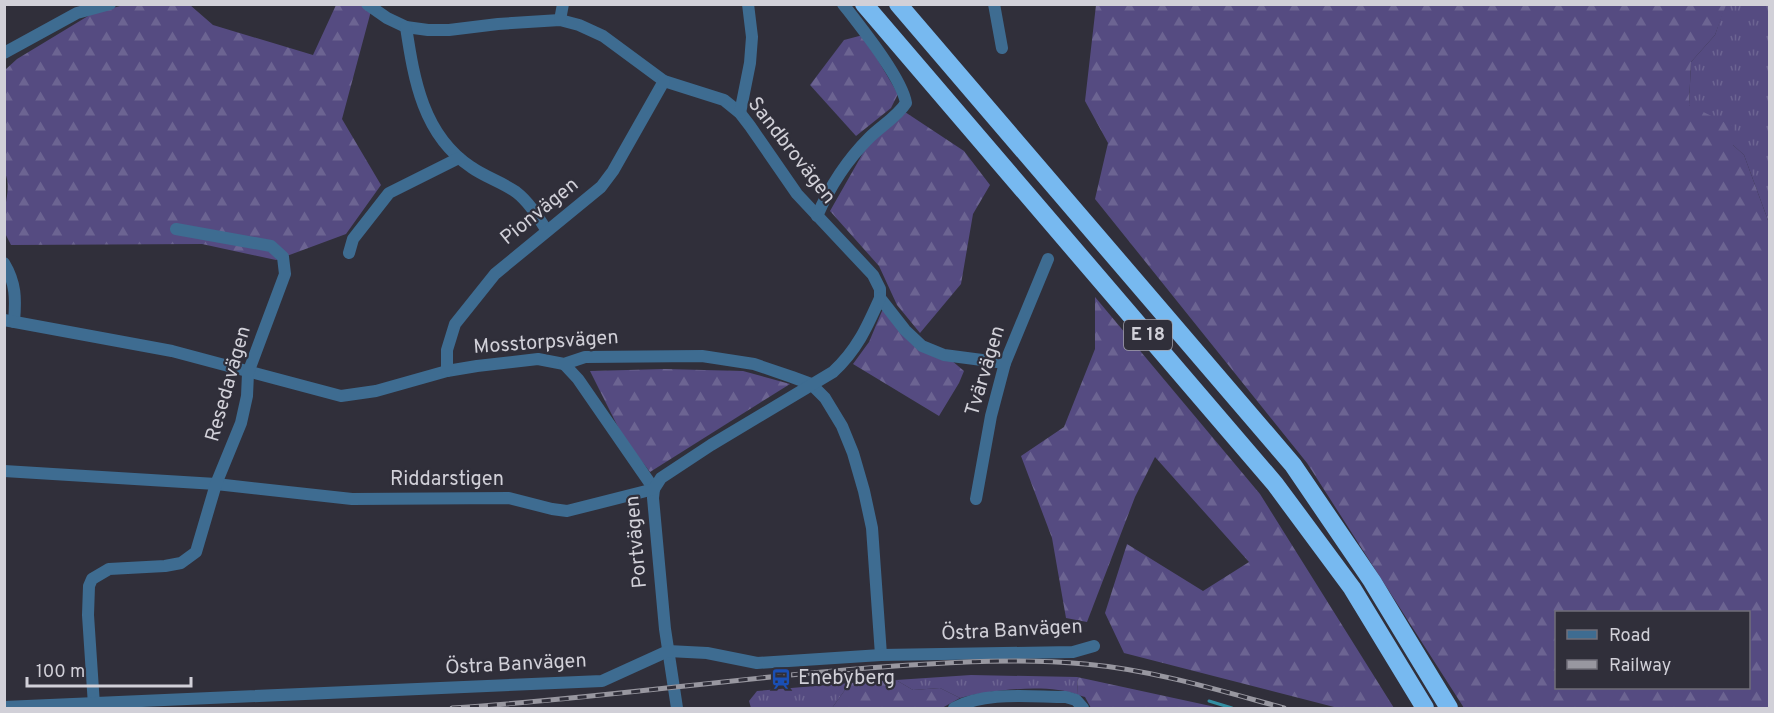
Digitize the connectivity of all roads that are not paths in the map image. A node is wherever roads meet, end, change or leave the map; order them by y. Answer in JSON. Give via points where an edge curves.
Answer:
{"nodes":[{"id":1,"x":368,"y":4,"type":"edge"},
{"id":2,"x":563,"y":4,"type":"edge"},
{"id":3,"x":748,"y":4,"type":"edge"},
{"id":4,"x":843,"y":4,"type":"edge"},
{"id":5,"x":864,"y":4,"type":"edge"},
{"id":6,"x":898,"y":4,"type":"edge"},
{"id":7,"x":994,"y":4,"type":"edge"},
{"id":8,"x":104,"y":5,"type":"edge"},
{"id":9,"x":560,"y":20,"type":"junction"},
{"id":10,"x":405,"y":27,"type":"junction"},
{"id":11,"x":1002,"y":48,"type":"dead end"},
{"id":12,"x":4,"y":53,"type":"edge"},
{"id":13,"x":664,"y":81,"type":"junction"},
{"id":14,"x":740,"y":113,"type":"junction"},
{"id":15,"x":459,"y":158,"type":"junction"},
{"id":16,"x":817,"y":216,"type":"junction"},
{"id":17,"x":176,"y":229,"type":"dead end"},
{"id":18,"x":547,"y":231,"type":"junction"},
{"id":19,"x":349,"y":253,"type":"dead end"},
{"id":20,"x":1048,"y":259,"type":"dead end"},
{"id":21,"x":4,"y":263,"type":"edge"},
{"id":22,"x":880,"y":297,"type":"junction"},
{"id":23,"x":9,"y":321,"type":"edge"},
{"id":24,"x":1005,"y":363,"type":"junction"},
{"id":25,"x":564,"y":364,"type":"junction"},
{"id":26,"x":447,"y":371,"type":"junction"},
{"id":27,"x":248,"y":373,"type":"junction"},
{"id":28,"x":811,"y":384,"type":"junction"},
{"id":29,"x":4,"y":471,"type":"edge"},
{"id":30,"x":216,"y":484,"type":"junction"},
{"id":31,"x":654,"y":489,"type":"junction"},
{"id":32,"x":976,"y":499,"type":"dead end"},
{"id":33,"x":1094,"y":646,"type":"dead end"},
{"id":34,"x":668,"y":651,"type":"junction"},
{"id":35,"x":881,"y":656,"type":"junction"},
{"id":36,"x":1079,"y":704,"type":"edge"},
{"id":37,"x":94,"y":705,"type":"junction"},
{"id":38,"x":4,"y":707,"type":"edge"},
{"id":39,"x":677,"y":708,"type":"edge"},
{"id":40,"x":954,"y":708,"type":"edge"},
{"id":41,"x":1425,"y":708,"type":"edge"},
{"id":42,"x":1449,"y":708,"type":"edge"}],
"edges":[{"from":1,"to":10,"type":"street","name":"Sandbrovägen"},
{"from":2,"to":9,"type":"street"},
{"from":3,"to":14,"type":"street","via":[[752,37]]},
{"from":4,"to":16,"type":"street","via":[[893,74],[906,103],[848,161],[828,190]]},
{"from":5,"to":41,"type":"highway","number":"E 18","via":[[1275,484],[1352,588]]},
{"from":6,"to":42,"type":"highway","number":"E 18","via":[[1293,465]]},
{"from":7,"to":11,"type":"street"},
{"from":8,"to":12,"type":"street","via":[[77,13]]},
{"from":9,"to":10,"type":"street","name":"Sandbrovägen","via":[[449,30]]},
{"from":9,"to":13,"type":"street","name":"Sandbrovägen","via":[[603,36]]},
{"from":10,"to":15,"type":"street","via":[[417,92],[426,114],[444,144]]},
{"from":13,"to":14,"type":"street","name":"Sandbrovägen","via":[[724,100]]},
{"from":13,"to":18,"type":"street","name":"Pionvägen","via":[[601,187]]},
{"from":14,"to":16,"type":"street","name":"Sandbrovägen"},
{"from":15,"to":18,"type":"street","via":[[517,193]]},
{"from":15,"to":19,"type":"street","via":[[389,193],[353,239]]},
{"from":16,"to":22,"type":"street","name":"Sandbrovägen","via":[[873,275]]},
{"from":17,"to":27,"type":"street","name":"Resedavägen","via":[[265,243],[283,257],[285,274]]},
{"from":18,"to":26,"type":"street","name":"Pionvägen","via":[[495,274],[455,324],[447,350]]},
{"from":20,"to":24,"type":"street","name":"Tvärvägen"},
{"from":21,"to":23,"type":"street","via":[[16,296]]},
{"from":22,"to":24,"type":"street","name":"Sandbrovägen","via":[[922,346],[944,355]]},
{"from":22,"to":28,"type":"street","via":[[849,358]]},
{"from":23,"to":27,"type":"street","name":"Mosstorpsvägen","via":[[163,349]]},
{"from":24,"to":32,"type":"street","name":"Tvärvägen"},
{"from":25,"to":26,"type":"street","name":"Mosstorpsvägen","via":[[538,359]]},
{"from":25,"to":28,"type":"street","name":"Mosstorpsvägen","via":[[585,357],[702,356],[754,364]]},
{"from":25,"to":31,"type":"street","name":"Portvägen"},
{"from":26,"to":27,"type":"street","name":"Mosstorpsvägen","via":[[376,391],[341,396]]},
{"from":27,"to":30,"type":"street","name":"Resedavägen","via":[[241,423]]},
{"from":28,"to":31,"type":"street","via":[[684,462],[661,478]]},
{"from":28,"to":35,"type":"street","via":[[842,426],[864,491],[872,528]]},
{"from":29,"to":30,"type":"street","name":"Riddarstigen"},
{"from":30,"to":31,"type":"street","name":"Riddarstigen","via":[[352,500],[509,498],[567,511]]},
{"from":30,"to":37,"type":"street","name":"Resedavägen","via":[[199,544],[190,558],[165,566],[109,569],[92,579],[88,615]]},
{"from":31,"to":34,"type":"street","name":"Portvägen"},
{"from":33,"to":35,"type":"street","name":"Östra Banvägen","via":[[1073,652]]},
{"from":34,"to":35,"type":"street","name":"Östra Banvägen","via":[[707,653],[757,663]]},
{"from":34,"to":37,"type":"street","name":"Östra Banvägen","via":[[602,681]]},
{"from":34,"to":39,"type":"street","name":"Portvägen"},
{"from":36,"to":40,"type":"street","via":[[1066,697],[992,698]]},
{"from":37,"to":38,"type":"street","name":"Östra Banvägen"}]}
